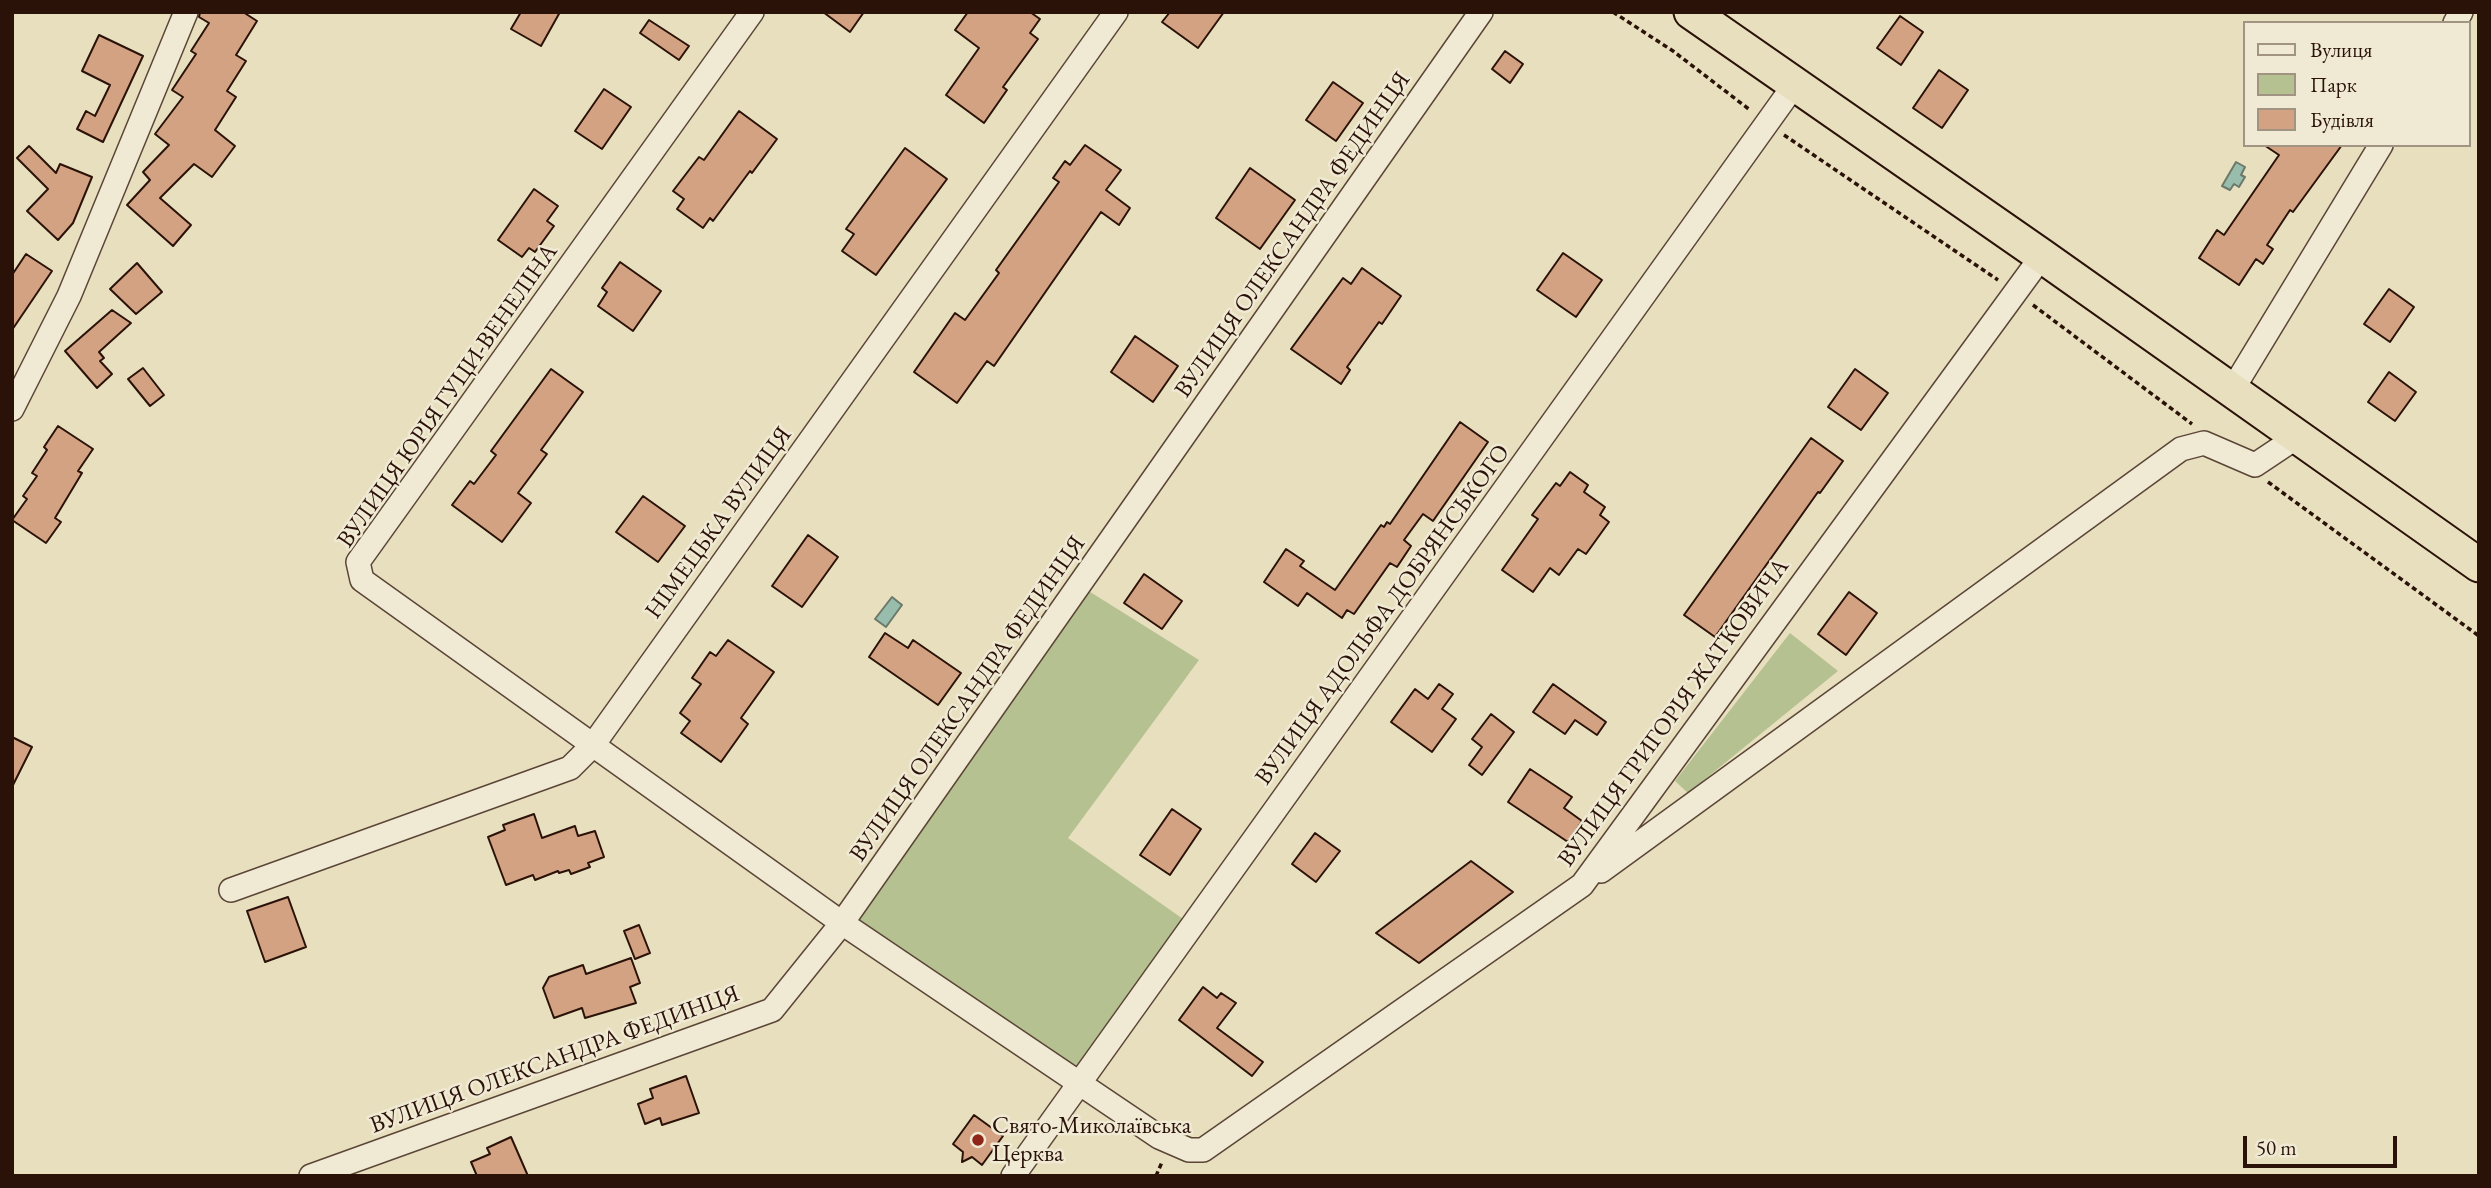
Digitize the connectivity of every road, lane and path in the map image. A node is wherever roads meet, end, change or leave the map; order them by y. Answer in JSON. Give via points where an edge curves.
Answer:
{"nodes":[{"id":1,"x":186,"y":12,"type":"edge"},
{"id":2,"x":752,"y":12,"type":"edge"},
{"id":3,"x":1116,"y":12,"type":"edge"},
{"id":4,"x":1481,"y":12,"type":"edge"},
{"id":5,"x":1613,"y":12,"type":"edge"},
{"id":6,"x":1690,"y":12,"type":"edge"},
{"id":7,"x":1795,"y":84,"type":"junction"},
{"id":8,"x":1767,"y":123,"type":"junction"},
{"id":9,"x":2380,"y":147,"type":"edge"},
{"id":10,"x":2042,"y":256,"type":"junction"},
{"id":11,"x":2231,"y":392,"type":"junction"},
{"id":12,"x":12,"y":409,"type":"edge"},
{"id":13,"x":2297,"y":437,"type":"junction"},
{"id":14,"x":2255,"y":465,"type":"junction"},
{"id":15,"x":2479,"y":565,"type":"edge"},
{"id":16,"x":2479,"y":636,"type":"edge"},
{"id":17,"x":593,"y":745,"type":"junction"},
{"id":18,"x":1582,"y":885,"type":"junction"},
{"id":19,"x":231,"y":890,"type":"dead end"},
{"id":20,"x":842,"y":923,"type":"junction"},
{"id":21,"x":1081,"y":1084,"type":"junction"},
{"id":22,"x":311,"y":1176,"type":"edge"},
{"id":23,"x":1013,"y":1176,"type":"edge"}],
"edges":[{"from":1,"to":12,"type":"street","via":[[69,296]]},
{"from":2,"to":17,"type":"street","name":"ВУЛИЦЯ ЮРІЯ ГУЦИ-ВЕНЕЛІНА","via":[[358,562],[362,580]]},
{"from":3,"to":17,"type":"street","name":"НІМЕЦЬКА ВУЛИЦЯ"},
{"from":4,"to":20,"type":"street","name":"ВУЛИЦЯ ОЛЕКСАНДРА ФЕДИНЦЯ"},
{"from":5,"to":8,"type":"path"},
{"from":6,"to":7,"type":"highway"},
{"from":7,"to":8,"type":"street","name":"ВУЛИЦЯ АДОЛЬФА ДОБРЯНСЬКОГО"},
{"from":7,"to":10,"type":"highway"},
{"from":8,"to":21,"type":"street","name":"ВУЛИЦЯ АДОЛЬФА ДОБРЯНСЬКОГО"},
{"from":9,"to":11,"type":"street"},
{"from":10,"to":11,"type":"highway"},
{"from":10,"to":18,"type":"street","name":"ВУЛИЦЯ ГРИГОРІЯ ЖАТКОВИЧА"},
{"from":11,"to":13,"type":"highway"},
{"from":13,"to":14,"type":"street"},
{"from":13,"to":15,"type":"highway"},
{"from":14,"to":16,"type":"path","via":[[2259,475]]},
{"from":14,"to":18,"type":"street","via":[[2204,443],[2181,449]]},
{"from":17,"to":19,"type":"street","name":"НІМЕЦЬКА ВУЛИЦЯ","via":[[570,768]]},
{"from":17,"to":20,"type":"street","name":"ВУЛИЦЯ ЮРІЯ ГУЦИ-ВЕНЕЛІНА"},
{"from":18,"to":21,"type":"street","name":"ВУЛИЦЯ ГРИГОРІЯ ЖАТКОВИЧА","via":[[1203,1150],[1178,1147]]},
{"from":20,"to":21,"type":"street","name":"ВУЛИЦЯ ГРИГОРІЯ ЖАТКОВИЧА"},
{"from":20,"to":22,"type":"street","name":"ВУЛИЦЯ ОЛЕКСАНДРА ФЕДИНЦЯ","via":[[772,1010]]},
{"from":21,"to":23,"type":"street","name":"ВУЛИЦЯ АДОЛЬФА ДОБРЯНСЬКОГО"}]}
